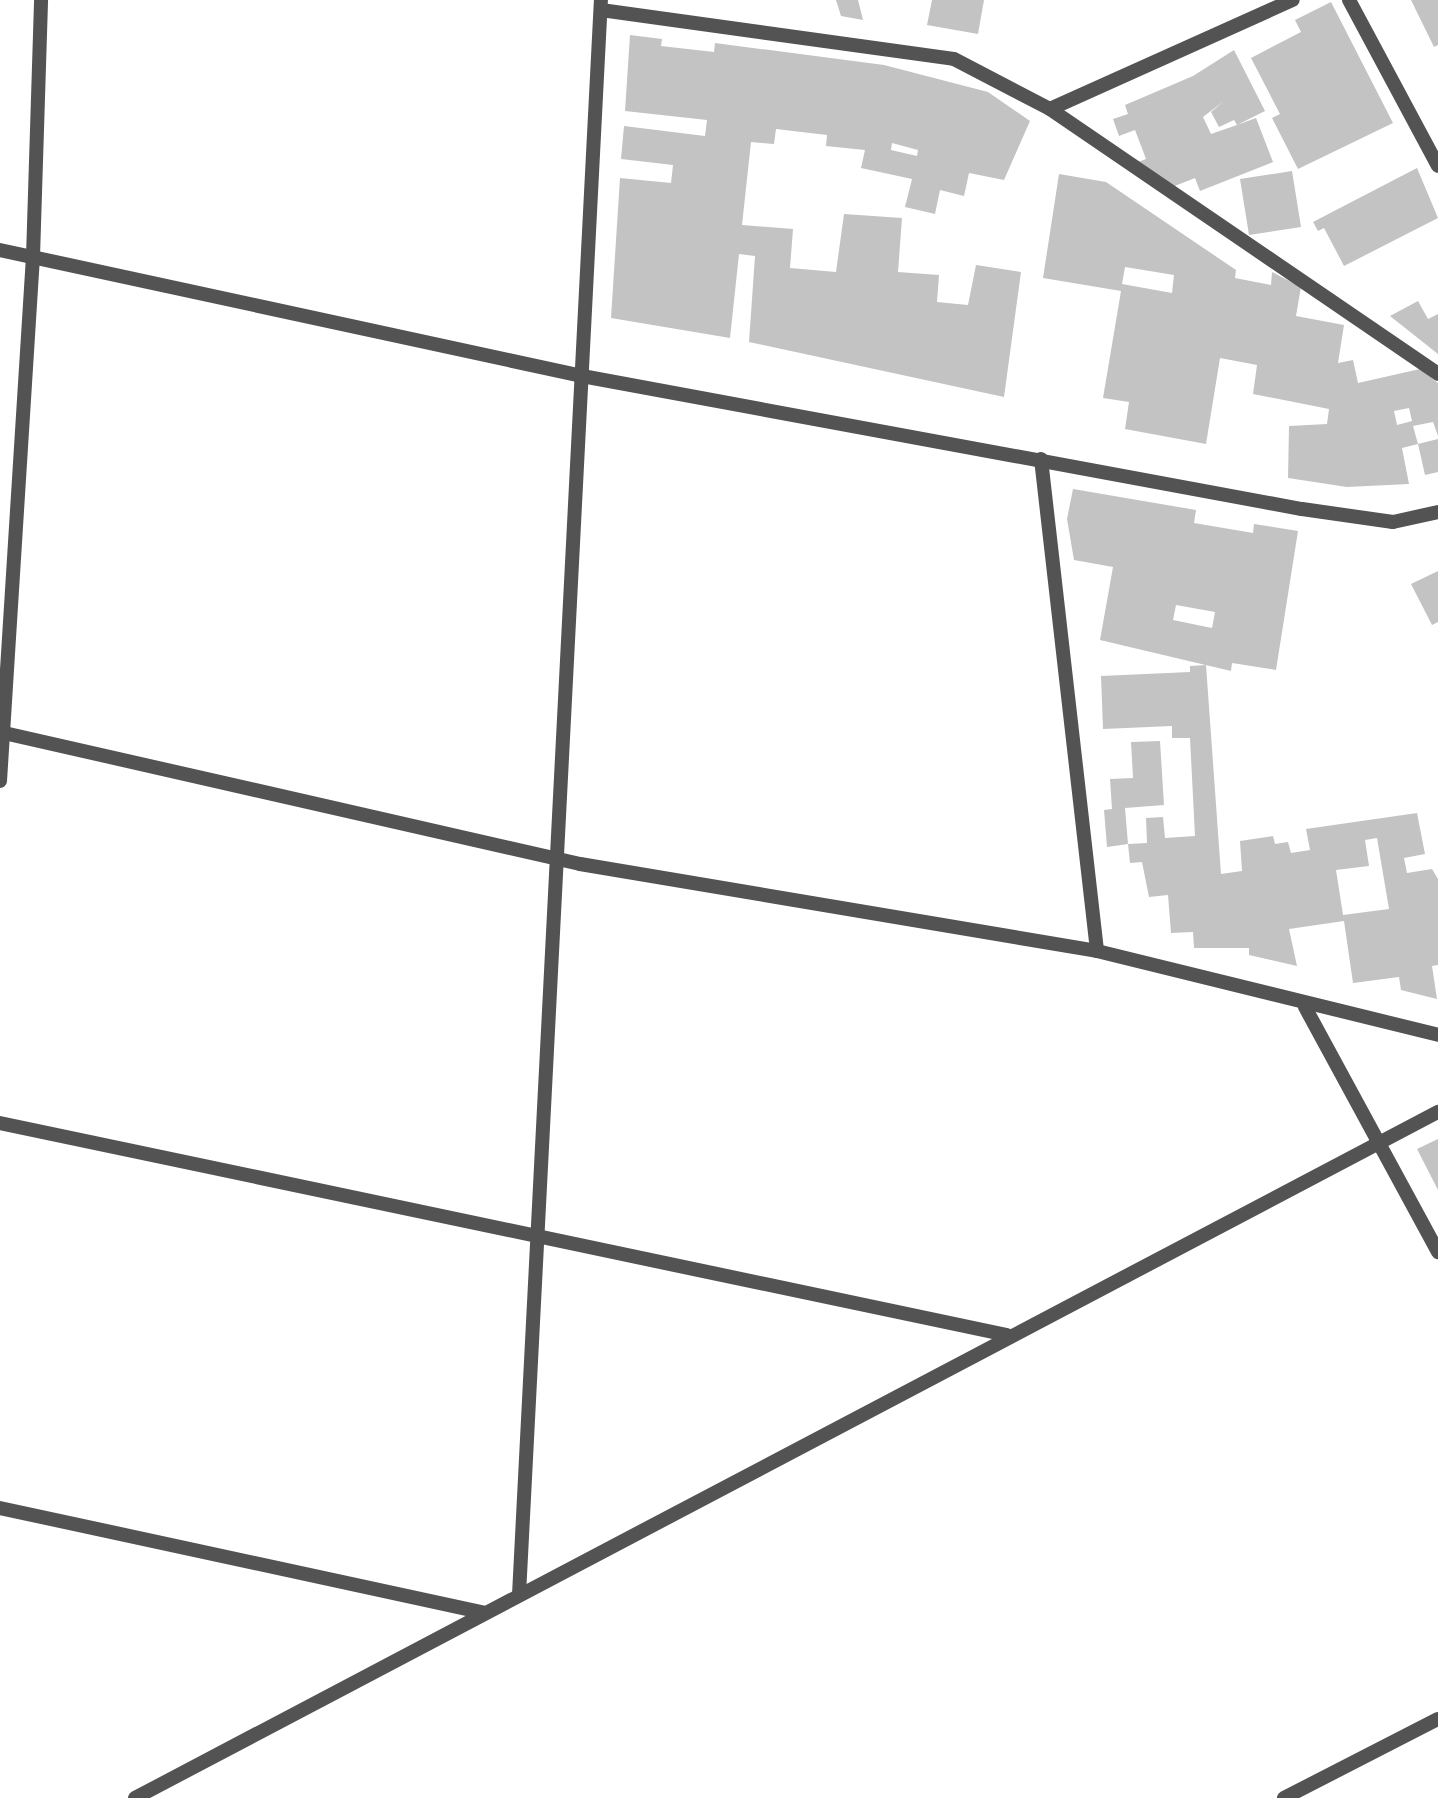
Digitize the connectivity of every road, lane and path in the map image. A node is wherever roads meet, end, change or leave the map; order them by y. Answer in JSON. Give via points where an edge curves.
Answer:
{"nodes":[{"id":1,"x":41,"y":0,"type":"edge"},
{"id":2,"x":1293,"y":0,"type":"edge"},
{"id":3,"x":1349,"y":0,"type":"edge"},
{"id":4,"x":601,"y":5,"type":"edge"},
{"id":5,"x":1050,"y":109,"type":"junction"},
{"id":6,"x":1438,"y":166,"type":"edge"},
{"id":7,"x":0,"y":250,"type":"edge"},
{"id":8,"x":33,"y":257,"type":"junction"},
{"id":9,"x":1438,"y":374,"type":"edge"},
{"id":10,"x":582,"y":376,"type":"junction"},
{"id":11,"x":1041,"y":459,"type":"junction"},
{"id":12,"x":1438,"y":512,"type":"edge"},
{"id":13,"x":1,"y":732,"type":"edge"},
{"id":14,"x":0,"y":780,"type":"edge"},
{"id":15,"x":556,"y":859,"type":"junction"},
{"id":16,"x":1097,"y":951,"type":"junction"},
{"id":17,"x":1305,"y":1007,"type":"junction"},
{"id":18,"x":1438,"y":1035,"type":"edge"},
{"id":19,"x":1438,"y":1112,"type":"edge"},
{"id":20,"x":0,"y":1123,"type":"edge"},
{"id":21,"x":1382,"y":1142,"type":"junction"},
{"id":22,"x":539,"y":1240,"type":"junction"},
{"id":23,"x":1438,"y":1252,"type":"edge"},
{"id":24,"x":1007,"y":1335,"type":"junction"},
{"id":25,"x":0,"y":1508,"type":"edge"},
{"id":26,"x":519,"y":1595,"type":"junction"},
{"id":27,"x":485,"y":1613,"type":"junction"},
{"id":28,"x":1438,"y":1719,"type":"edge"},
{"id":29,"x":135,"y":1798,"type":"edge"},
{"id":30,"x":1284,"y":1798,"type":"edge"}],
"edges":[{"from":1,"to":8,"type":"street"},
{"from":2,"to":5,"type":"street"},
{"from":3,"to":6,"type":"street"},
{"from":4,"to":5,"type":"street","via":[[954,59]]},
{"from":4,"to":10,"type":"street"},
{"from":5,"to":9,"type":"street"},
{"from":7,"to":8,"type":"street"},
{"from":8,"to":10,"type":"street"},
{"from":8,"to":13,"type":"street"},
{"from":10,"to":11,"type":"street"},
{"from":10,"to":15,"type":"street"},
{"from":11,"to":12,"type":"street","via":[[1393,522]]},
{"from":11,"to":16,"type":"street"},
{"from":13,"to":14,"type":"street"},
{"from":13,"to":15,"type":"street"},
{"from":15,"to":16,"type":"street"},
{"from":15,"to":22,"type":"street"},
{"from":16,"to":17,"type":"street"},
{"from":17,"to":18,"type":"street"},
{"from":17,"to":21,"type":"street"},
{"from":19,"to":21,"type":"street"},
{"from":20,"to":22,"type":"street"},
{"from":21,"to":23,"type":"street"},
{"from":21,"to":24,"type":"street"},
{"from":22,"to":24,"type":"street"},
{"from":22,"to":26,"type":"street"},
{"from":24,"to":26,"type":"street"},
{"from":25,"to":27,"type":"street"},
{"from":26,"to":27,"type":"street"},
{"from":27,"to":29,"type":"street"},
{"from":28,"to":30,"type":"street"}]}
